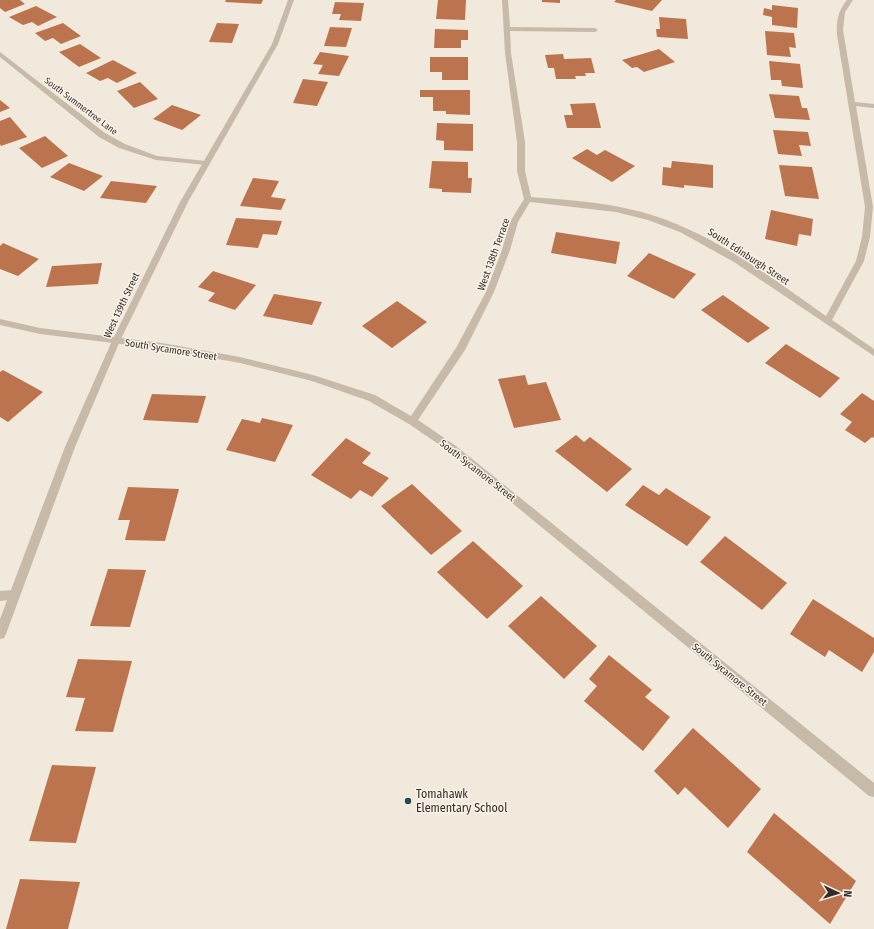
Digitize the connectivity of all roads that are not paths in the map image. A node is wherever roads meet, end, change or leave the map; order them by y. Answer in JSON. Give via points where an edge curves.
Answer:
{"nodes":[{"id":1,"x":291,"y":0,"type":"edge"},
{"id":2,"x":505,"y":0,"type":"edge"},
{"id":3,"x":850,"y":0,"type":"edge"},
{"id":4,"x":506,"y":29,"type":"junction"},
{"id":5,"x":595,"y":30,"type":"dead end"},
{"id":6,"x":0,"y":54,"type":"edge"},
{"id":7,"x":852,"y":104,"type":"junction"},
{"id":8,"x":874,"y":106,"type":"edge"},
{"id":9,"x":206,"y":163,"type":"junction"},
{"id":10,"x":528,"y":198,"type":"junction"},
{"id":11,"x":827,"y":321,"type":"junction"},
{"id":12,"x":0,"y":322,"type":"edge"},
{"id":13,"x":116,"y":341,"type":"junction"},
{"id":14,"x":874,"y":353,"type":"edge"},
{"id":15,"x":412,"y":421,"type":"junction"},
{"id":16,"x":14,"y":595,"type":"junction"},
{"id":17,"x":0,"y":596,"type":"edge"},
{"id":18,"x":0,"y":634,"type":"edge"},
{"id":19,"x":874,"y":791,"type":"edge"}],
"edges":[{"from":1,"to":9,"type":"street","name":"West 139th Street","via":[[275,44]]},
{"from":2,"to":4,"type":"street"},
{"from":3,"to":7,"type":"street","via":[[843,8],[839,19]]},
{"from":4,"to":5,"type":"street"},
{"from":4,"to":10,"type":"street","via":[[521,142],[521,171]]},
{"from":6,"to":9,"type":"street","name":"South Summertree Lane","via":[[102,135],[122,146],[156,158]]},
{"from":7,"to":8,"type":"street"},
{"from":7,"to":11,"type":"street","via":[[869,206],[866,237],[860,261]]},
{"from":9,"to":13,"type":"street","name":"West 139th Street"},
{"from":10,"to":11,"type":"street","name":"South Edinburgh Street","via":[[588,204],[668,223],[730,255]]},
{"from":10,"to":15,"type":"street","name":"West 138th Terrace","via":[[514,222],[490,292],[460,350]]},
{"from":11,"to":14,"type":"street","name":"South Edinburgh Street"},
{"from":12,"to":13,"type":"street","name":"South Sycamore Street","via":[[40,331]]},
{"from":13,"to":15,"type":"street","name":"South Sycamore Street","via":[[162,346],[240,360],[313,378],[372,398]]},
{"from":13,"to":16,"type":"street","name":"West 139th Street","via":[[70,447]]},
{"from":15,"to":19,"type":"street","name":"South Sycamore Street","via":[[453,449]]},
{"from":16,"to":17,"type":"street"},
{"from":16,"to":18,"type":"street","name":"West 139th Street"}]}
